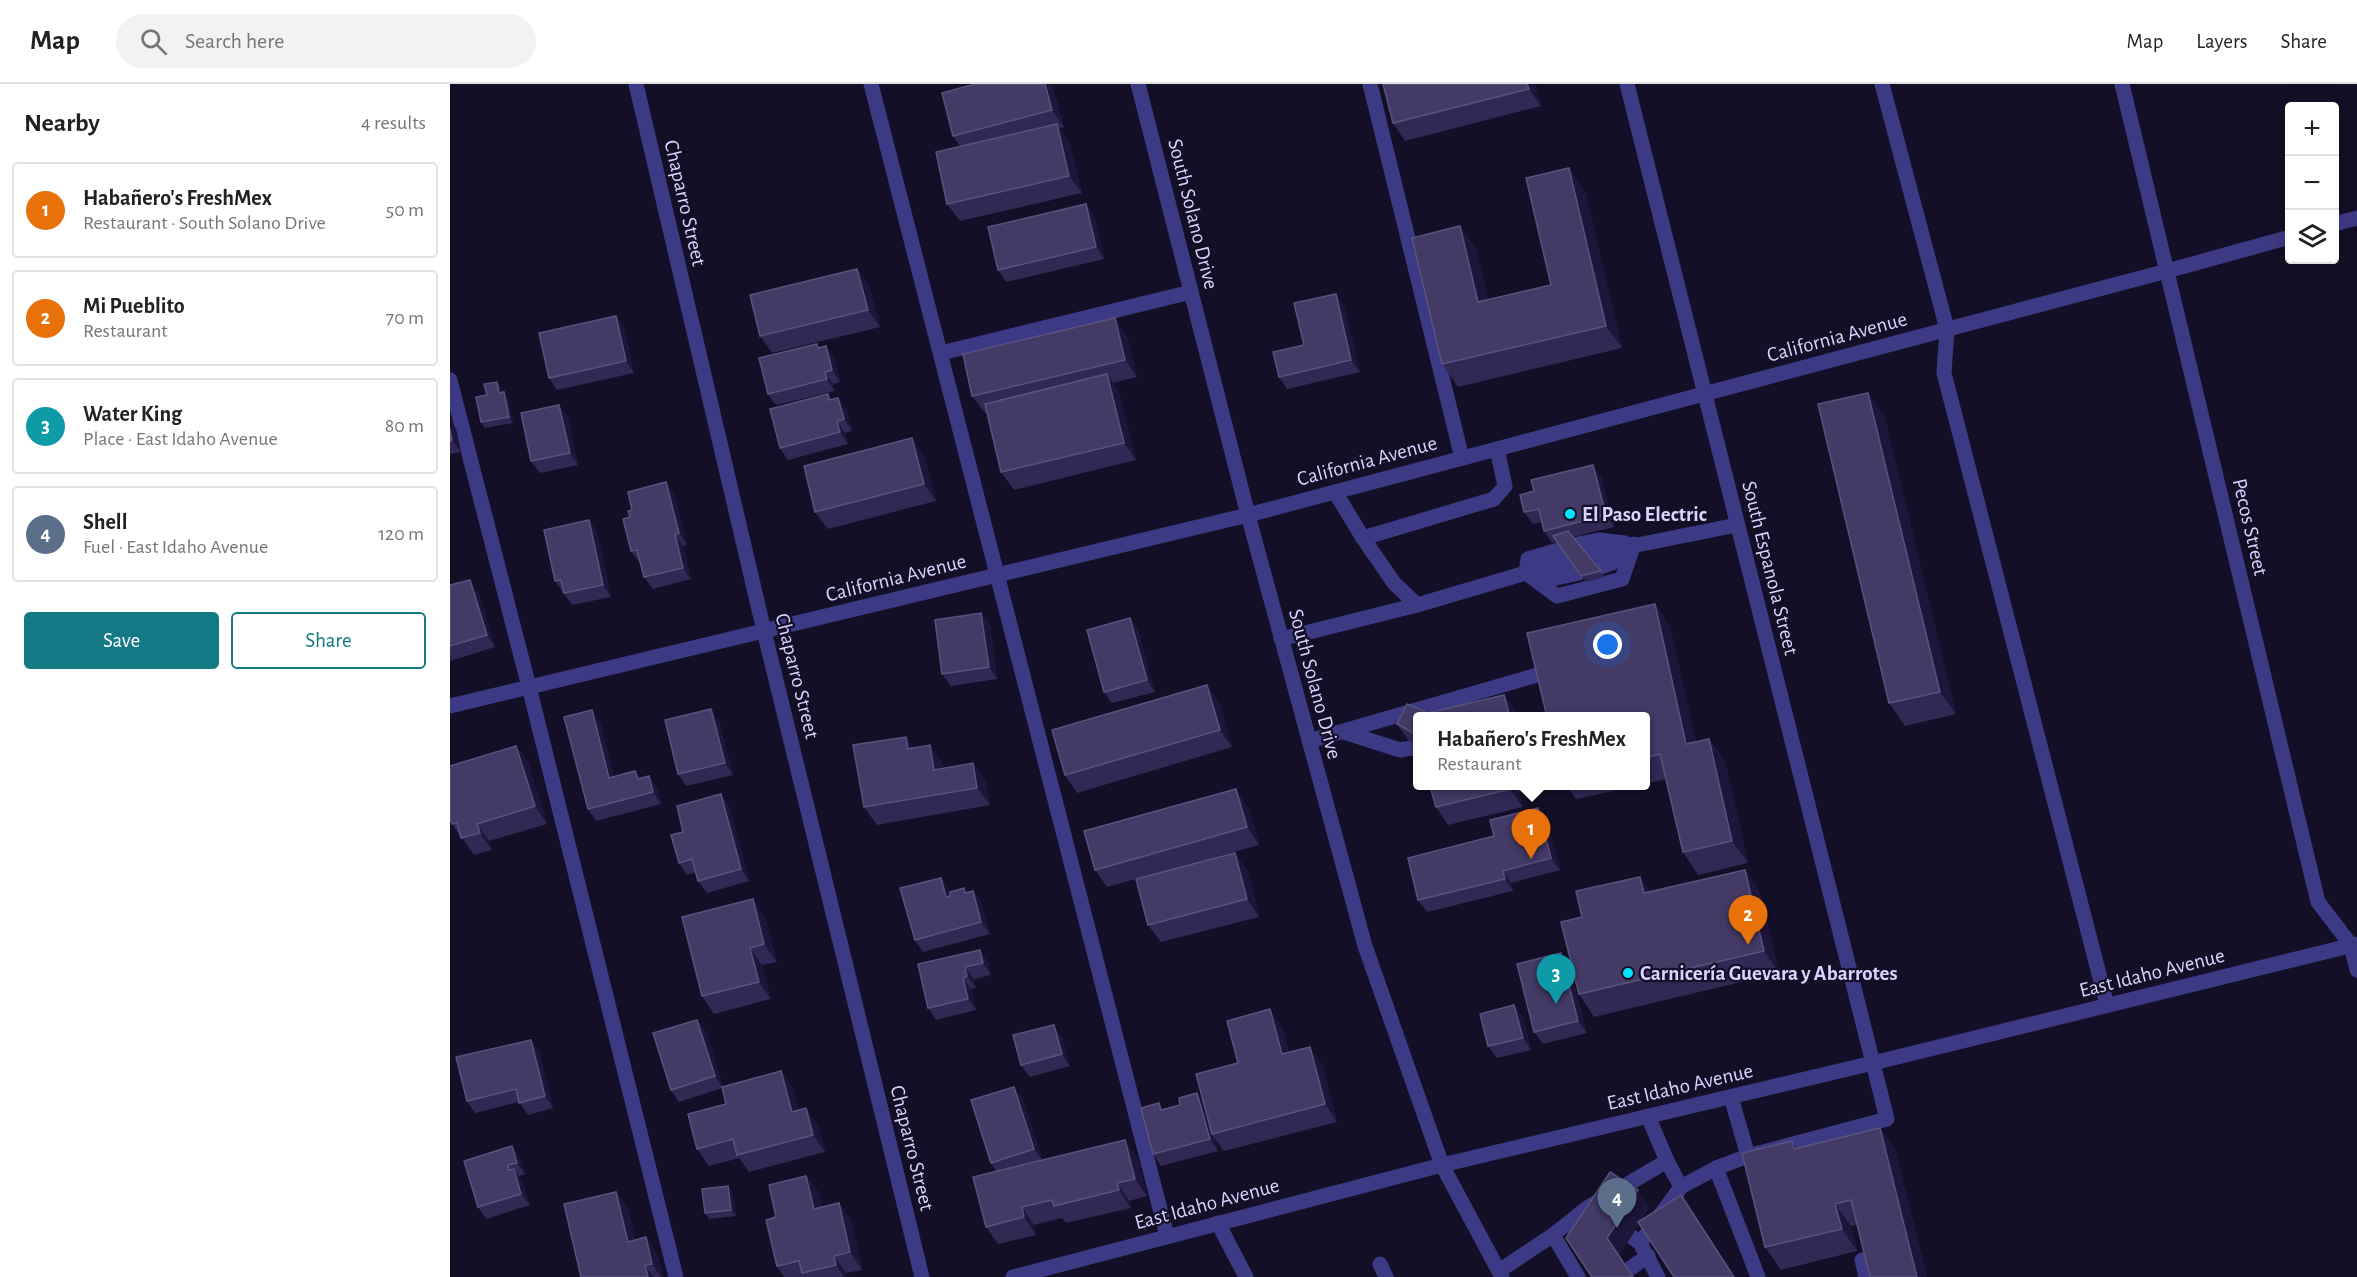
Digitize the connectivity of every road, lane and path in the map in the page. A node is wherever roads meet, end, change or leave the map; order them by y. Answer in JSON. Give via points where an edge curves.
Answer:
{"nodes":[{"id":1,"x":636,"y":84,"type":"edge"},
{"id":2,"x":871,"y":84,"type":"edge"},
{"id":3,"x":1138,"y":84,"type":"edge"},
{"id":4,"x":1370,"y":84,"type":"edge"},
{"id":5,"x":1627,"y":84,"type":"edge"},
{"id":6,"x":1882,"y":84,"type":"edge"},
{"id":7,"x":2122,"y":84,"type":"edge"},
{"id":8,"x":2357,"y":218,"type":"edge"},
{"id":9,"x":2339,"y":223,"type":"edge"},
{"id":10,"x":2285,"y":238,"type":"edge"},
{"id":11,"x":2167,"y":272,"type":"junction"},
{"id":12,"x":1191,"y":292,"type":"junction"},
{"id":13,"x":1947,"y":329,"type":"junction"},
{"id":14,"x":941,"y":353,"type":"junction"},
{"id":15,"x":450,"y":381,"type":"edge"},
{"id":16,"x":1704,"y":393,"type":"junction"},
{"id":17,"x":1497,"y":449,"type":"junction"},
{"id":18,"x":1462,"y":458,"type":"junction"},
{"id":19,"x":1335,"y":492,"type":"junction"},
{"id":20,"x":1248,"y":515,"type":"junction"},
{"id":21,"x":1737,"y":525,"type":"junction"},
{"id":22,"x":1363,"y":538,"type":"junction"},
{"id":23,"x":1634,"y":544,"type":"junction"},
{"id":24,"x":1583,"y":550,"type":"edge"},
{"id":25,"x":1571,"y":560,"type":"edge"},
{"id":26,"x":1598,"y":568,"type":"edge"},
{"id":27,"x":1526,"y":573,"type":"junction"},
{"id":28,"x":998,"y":575,"type":"junction"},
{"id":29,"x":1417,"y":605,"type":"junction"},
{"id":30,"x":764,"y":631,"type":"junction"},
{"id":31,"x":1281,"y":639,"type":"junction"},
{"id":32,"x":1537,"y":675,"type":"edge"},
{"id":33,"x":529,"y":687,"type":"junction"},
{"id":34,"x":1448,"y":700,"type":"junction"},
{"id":35,"x":450,"y":706,"type":"edge"},
{"id":36,"x":1441,"y":712,"type":"edge"},
{"id":37,"x":1344,"y":732,"type":"junction"},
{"id":38,"x":1309,"y":741,"type":"junction"},
{"id":39,"x":1413,"y":748,"type":"edge"},
{"id":40,"x":2354,"y":944,"type":"edge"},
{"id":41,"x":2357,"y":970,"type":"edge"},
{"id":42,"x":2107,"y":1005,"type":"junction"},
{"id":43,"x":1873,"y":1063,"type":"junction"},
{"id":44,"x":1731,"y":1097,"type":"junction"},
{"id":45,"x":1648,"y":1116,"type":"junction"},
{"id":46,"x":1748,"y":1156,"type":"junction"},
{"id":47,"x":1667,"y":1161,"type":"junction"},
{"id":48,"x":1442,"y":1165,"type":"junction"},
{"id":49,"x":1716,"y":1168,"type":"junction"},
{"id":50,"x":1681,"y":1187,"type":"junction"},
{"id":51,"x":1587,"y":1208,"type":"junction"},
{"id":52,"x":1603,"y":1219,"type":"edge"},
{"id":53,"x":1218,"y":1223,"type":"junction"},
{"id":54,"x":1553,"y":1235,"type":"junction"},
{"id":55,"x":1167,"y":1236,"type":"junction"},
{"id":56,"x":1640,"y":1245,"type":"junction"},
{"id":57,"x":1862,"y":1260,"type":"edge"},
{"id":58,"x":1628,"y":1270,"type":"edge"},
{"id":59,"x":1501,"y":1274,"type":"edge"},
{"id":60,"x":1656,"y":1276,"type":"edge"},
{"id":61,"x":675,"y":1277,"type":"edge"},
{"id":62,"x":922,"y":1277,"type":"edge"},
{"id":63,"x":1013,"y":1277,"type":"edge"},
{"id":64,"x":1246,"y":1277,"type":"edge"},
{"id":65,"x":1578,"y":1277,"type":"edge"},
{"id":66,"x":1758,"y":1277,"type":"edge"},
{"id":67,"x":1866,"y":1277,"type":"edge"}],
"edges":[{"from":1,"to":30,"type":"street","name":"Chaparro Street"},
{"from":2,"to":14,"type":"street"},
{"from":3,"to":12,"type":"street","name":"South Solano Drive"},
{"from":4,"to":18,"type":"street"},
{"from":5,"to":16,"type":"street","name":"South Espanola Street"},
{"from":6,"to":13,"type":"street"},
{"from":7,"to":11,"type":"street","name":"Pecos Street"},
{"from":8,"to":9,"type":"street"},
{"from":10,"to":11,"type":"street","name":"California Avenue"},
{"from":11,"to":13,"type":"street","name":"California Avenue"},
{"from":11,"to":40,"type":"street","name":"Pecos Street","via":[[2318,902]]},
{"from":12,"to":14,"type":"street"},
{"from":12,"to":20,"type":"street","name":"South Solano Drive"},
{"from":13,"to":16,"type":"street","name":"California Avenue"},
{"from":13,"to":42,"type":"street","via":[[1944,373]]},
{"from":14,"to":28,"type":"street"},
{"from":15,"to":33,"type":"street"},
{"from":16,"to":17,"type":"street","name":"California Avenue"},
{"from":16,"to":21,"type":"street","name":"South Espanola Street"},
{"from":17,"to":18,"type":"street","name":"California Avenue"},
{"from":17,"to":22,"type":"street","via":[[1505,486],[1494,499]]},
{"from":18,"to":19,"type":"street","name":"California Avenue"},
{"from":19,"to":20,"type":"street","name":"California Avenue"},
{"from":19,"to":22,"type":"street"},
{"from":20,"to":28,"type":"street","name":"California Avenue"},
{"from":20,"to":31,"type":"street","name":"South Solano Drive"},
{"from":21,"to":23,"type":"street"},
{"from":21,"to":43,"type":"street","name":"South Espanola Street"},
{"from":22,"to":29,"type":"street","via":[[1394,583]]},
{"from":23,"to":24,"type":"street","via":[[1599,540]]},
{"from":23,"to":26,"type":"street","via":[[1612,563]]},
{"from":23,"to":27,"type":"street","via":[[1622,579],[1557,596]]},
{"from":25,"to":27,"type":"street"},
{"from":27,"to":29,"type":"street"},
{"from":28,"to":30,"type":"street","name":"California Avenue"},
{"from":28,"to":55,"type":"street"},
{"from":29,"to":31,"type":"street"},
{"from":30,"to":33,"type":"street","name":"California Avenue"},
{"from":30,"to":62,"type":"street","name":"Chaparro Street"},
{"from":31,"to":38,"type":"street","name":"South Solano Drive"},
{"from":32,"to":34,"type":"street"},
{"from":33,"to":35,"type":"street","name":"California Avenue"},
{"from":33,"to":61,"type":"street"},
{"from":34,"to":36,"type":"street"},
{"from":34,"to":37,"type":"street"},
{"from":37,"to":38,"type":"street"},
{"from":37,"to":39,"type":"street","via":[[1400,750]]},
{"from":38,"to":48,"type":"street","name":"South Solano Drive","via":[[1365,946]]},
{"from":40,"to":41,"type":"street","name":"Pecos Street"},
{"from":40,"to":42,"type":"street","name":"East Idaho Avenue"},
{"from":42,"to":43,"type":"street","name":"East Idaho Avenue"},
{"from":43,"to":44,"type":"street","name":"East Idaho Avenue"},
{"from":43,"to":46,"type":"street","name":"South Espanola Street","via":[[1887,1119]]},
{"from":44,"to":45,"type":"street","name":"East Idaho Avenue"},
{"from":44,"to":46,"type":"street"},
{"from":45,"to":47,"type":"street"},
{"from":45,"to":48,"type":"street","name":"East Idaho Avenue"},
{"from":46,"to":49,"type":"street"},
{"from":47,"to":50,"type":"street"},
{"from":47,"to":51,"type":"street"},
{"from":48,"to":53,"type":"street","name":"East Idaho Avenue"},
{"from":48,"to":59,"type":"street","name":"South Solano Drive"},
{"from":49,"to":50,"type":"street"},
{"from":49,"to":66,"type":"street"},
{"from":50,"to":56,"type":"street"},
{"from":51,"to":52,"type":"street"},
{"from":51,"to":54,"type":"street"},
{"from":53,"to":55,"type":"street","name":"East Idaho Avenue"},
{"from":53,"to":64,"type":"street"},
{"from":54,"to":59,"type":"street"},
{"from":54,"to":65,"type":"street"},
{"from":55,"to":63,"type":"street","name":"East Idaho Avenue"},
{"from":56,"to":58,"type":"street"},
{"from":56,"to":60,"type":"street"},
{"from":57,"to":67,"type":"street"}]}
